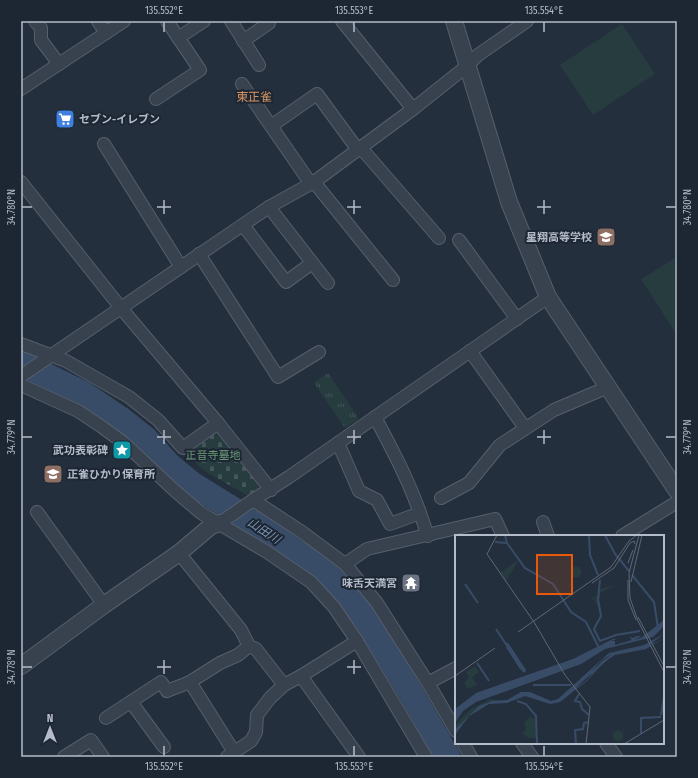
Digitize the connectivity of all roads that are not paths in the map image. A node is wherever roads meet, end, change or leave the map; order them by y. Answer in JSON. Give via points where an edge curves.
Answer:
{"nodes":[{"id":1,"x":35,"y":21,"type":"edge"},
{"id":2,"x":98,"y":21,"type":"edge"},
{"id":3,"x":124,"y":21,"type":"edge"},
{"id":4,"x":168,"y":21,"type":"edge"},
{"id":5,"x":204,"y":21,"type":"edge"},
{"id":6,"x":231,"y":21,"type":"edge"},
{"id":7,"x":342,"y":21,"type":"edge"},
{"id":8,"x":454,"y":21,"type":"edge"},
{"id":9,"x":527,"y":21,"type":"edge"},
{"id":10,"x":269,"y":24,"type":"dead end"},
{"id":11,"x":106,"y":33,"type":"junction"},
{"id":12,"x":178,"y":38,"type":"junction"},
{"id":13,"x":243,"y":40,"type":"junction"},
{"id":14,"x":59,"y":64,"type":"junction"},
{"id":15,"x":259,"y":65,"type":"dead end"},
{"id":16,"x":467,"y":66,"type":"junction"},
{"id":17,"x":242,"y":84,"type":"dead end"},
{"id":18,"x":21,"y":89,"type":"edge"},
{"id":19,"x":156,"y":99,"type":"dead end"},
{"id":20,"x":413,"y":109,"type":"junction"},
{"id":21,"x":271,"y":126,"type":"junction"},
{"id":22,"x":104,"y":144,"type":"dead end"},
{"id":23,"x":359,"y":149,"type":"junction"},
{"id":24,"x":21,"y":182,"type":"edge"},
{"id":25,"x":313,"y":183,"type":"junction"},
{"id":26,"x":25,"y":197,"type":"edge"},
{"id":27,"x":269,"y":207,"type":"junction"},
{"id":28,"x":243,"y":225,"type":"junction"},
{"id":29,"x":439,"y":238,"type":"dead end"},
{"id":30,"x":458,"y":240,"type":"dead end"},
{"id":31,"x":200,"y":254,"type":"junction"},
{"id":32,"x":312,"y":263,"type":"junction"},
{"id":33,"x":181,"y":267,"type":"junction"},
{"id":34,"x":393,"y":280,"type":"dead end"},
{"id":35,"x":328,"y":283,"type":"dead end"},
{"id":36,"x":548,"y":297,"type":"junction"},
{"id":37,"x":121,"y":308,"type":"junction"},
{"id":38,"x":517,"y":319,"type":"junction"},
{"id":39,"x":21,"y":344,"type":"edge"},
{"id":40,"x":470,"y":351,"type":"junction"},
{"id":41,"x":319,"y":352,"type":"dead end"},
{"id":42,"x":49,"y":356,"type":"junction"},
{"id":43,"x":21,"y":376,"type":"edge"},
{"id":44,"x":21,"y":385,"type":"edge"},
{"id":45,"x":608,"y":387,"type":"junction"},
{"id":46,"x":375,"y":417,"type":"junction"},
{"id":47,"x":218,"y":423,"type":"junction"},
{"id":48,"x":525,"y":428,"type":"junction"},
{"id":49,"x":338,"y":443,"type":"junction"},
{"id":50,"x":271,"y":490,"type":"junction"},
{"id":51,"x":677,"y":491,"type":"edge"},
{"id":52,"x":441,"y":498,"type":"dead end"},
{"id":53,"x":253,"y":500,"type":"junction"},
{"id":54,"x":677,"y":502,"type":"edge"},
{"id":55,"x":37,"y":512,"type":"dead end"},
{"id":56,"x":420,"y":513,"type":"junction"},
{"id":57,"x":542,"y":522,"type":"dead end"},
{"id":58,"x":220,"y":523,"type":"junction"},
{"id":59,"x":503,"y":535,"type":"edge"},
{"id":60,"x":548,"y":535,"type":"edge"},
{"id":61,"x":624,"y":535,"type":"edge"},
{"id":62,"x":428,"y":536,"type":"junction"},
{"id":63,"x":179,"y":553,"type":"junction"},
{"id":64,"x":345,"y":564,"type":"junction"},
{"id":65,"x":104,"y":605,"type":"junction"},
{"id":66,"x":357,"y":641,"type":"junction"},
{"id":67,"x":249,"y":646,"type":"junction"},
{"id":68,"x":21,"y":666,"type":"edge"},
{"id":69,"x":455,"y":668,"type":"edge"},
{"id":70,"x":301,"y":676,"type":"junction"},
{"id":71,"x":190,"y":682,"type":"junction"},
{"id":72,"x":428,"y":682,"type":"junction"},
{"id":73,"x":284,"y":685,"type":"junction"},
{"id":74,"x":131,"y":702,"type":"junction"},
{"id":75,"x":106,"y":718,"type":"dead end"},
{"id":76,"x":455,"y":729,"type":"edge"},
{"id":77,"x":464,"y":744,"type":"edge"},
{"id":78,"x":524,"y":744,"type":"edge"},
{"id":79,"x":607,"y":744,"type":"edge"},
{"id":80,"x":164,"y":748,"type":"dead end"},
{"id":81,"x":230,"y":755,"type":"edge"},
{"id":82,"x":64,"y":757,"type":"edge"},
{"id":83,"x":102,"y":757,"type":"edge"},
{"id":84,"x":359,"y":757,"type":"edge"},
{"id":85,"x":426,"y":757,"type":"edge"},
{"id":86,"x":471,"y":757,"type":"edge"},
{"id":87,"x":532,"y":757,"type":"edge"},
{"id":88,"x":616,"y":757,"type":"edge"}],
"edges":[{"from":1,"to":14,"type":"street","via":[[41,28],[41,40]]},
{"from":2,"to":11,"type":"street"},
{"from":3,"to":11,"type":"street"},
{"from":4,"to":12,"type":"street"},
{"from":5,"to":12,"type":"street"},
{"from":6,"to":13,"type":"street"},
{"from":7,"to":20,"type":"street"},
{"from":8,"to":16,"type":"street"},
{"from":9,"to":16,"type":"street"},
{"from":10,"to":13,"type":"street"},
{"from":11,"to":14,"type":"street"},
{"from":12,"to":19,"type":"street","via":[[200,70]]},
{"from":13,"to":15,"type":"street"},
{"from":14,"to":18,"type":"street"},
{"from":16,"to":20,"type":"street"},
{"from":16,"to":36,"type":"street","via":[[509,202]]},
{"from":17,"to":21,"type":"street"},
{"from":20,"to":23,"type":"street"},
{"from":21,"to":23,"type":"street","via":[[318,94]]},
{"from":21,"to":25,"type":"street"},
{"from":22,"to":33,"type":"street"},
{"from":23,"to":25,"type":"street"},
{"from":23,"to":29,"type":"street"},
{"from":24,"to":26,"type":"street"},
{"from":25,"to":27,"type":"street"},
{"from":25,"to":34,"type":"street"},
{"from":26,"to":37,"type":"street"},
{"from":27,"to":28,"type":"street"},
{"from":27,"to":32,"type":"street"},
{"from":28,"to":31,"type":"street"},
{"from":28,"to":32,"type":"street","via":[[286,282]]},
{"from":30,"to":38,"type":"street"},
{"from":31,"to":33,"type":"street"},
{"from":31,"to":41,"type":"street","via":[[278,377]]},
{"from":32,"to":35,"type":"street"},
{"from":33,"to":37,"type":"street"},
{"from":36,"to":38,"type":"street"},
{"from":36,"to":45,"type":"street"},
{"from":37,"to":42,"type":"street"},
{"from":37,"to":47,"type":"street"},
{"from":38,"to":40,"type":"street"},
{"from":39,"to":42,"type":"street"},
{"from":40,"to":46,"type":"street"},
{"from":40,"to":48,"type":"street"},
{"from":42,"to":43,"type":"street"},
{"from":42,"to":47,"type":"street","via":[[90,374],[129,397],[158,420],[183,448]]},
{"from":44,"to":58,"type":"street","via":[[78,411],[102,427],[124,443],[201,513]]},
{"from":45,"to":48,"type":"street","via":[[554,410]]},
{"from":45,"to":51,"type":"street"},
{"from":46,"to":49,"type":"street"},
{"from":46,"to":56,"type":"street","via":[[402,469]]},
{"from":47,"to":50,"type":"street"},
{"from":48,"to":52,"type":"street","via":[[500,446],[469,483]]},
{"from":49,"to":50,"type":"street"},
{"from":49,"to":56,"type":"street","via":[[358,491],[377,500],[390,524]]},
{"from":50,"to":53,"type":"street"},
{"from":53,"to":58,"type":"street"},
{"from":53,"to":64,"type":"street"},
{"from":54,"to":61,"type":"street"},
{"from":55,"to":65,"type":"street"},
{"from":56,"to":62,"type":"street"},
{"from":57,"to":60,"type":"street"},
{"from":58,"to":63,"type":"street","via":[[211,526]]},
{"from":58,"to":66,"type":"street","via":[[311,582],[334,607]]},
{"from":59,"to":62,"type":"street","via":[[495,519]]},
{"from":62,"to":64,"type":"street","via":[[367,549]]},
{"from":63,"to":65,"type":"street"},
{"from":63,"to":67,"type":"street","via":[[242,630]]},
{"from":64,"to":72,"type":"street","via":[[377,603]]},
{"from":65,"to":68,"type":"street"},
{"from":66,"to":70,"type":"street"},
{"from":66,"to":85,"type":"street"},
{"from":67,"to":71,"type":"street"},
{"from":67,"to":73,"type":"street","via":[[256,649]]},
{"from":69,"to":72,"type":"street"},
{"from":70,"to":73,"type":"street"},
{"from":70,"to":84,"type":"street"},
{"from":71,"to":74,"type":"street","via":[[167,692],[161,682]]},
{"from":71,"to":81,"type":"street"},
{"from":72,"to":76,"type":"street"},
{"from":73,"to":81,"type":"street","via":[[257,715],[256,732],[251,741]]},
{"from":74,"to":75,"type":"street"},
{"from":74,"to":80,"type":"street"},
{"from":77,"to":86,"type":"street"},
{"from":78,"to":87,"type":"street"},
{"from":79,"to":88,"type":"street"},
{"from":82,"to":83,"type":"street","via":[[91,740]]}]}
